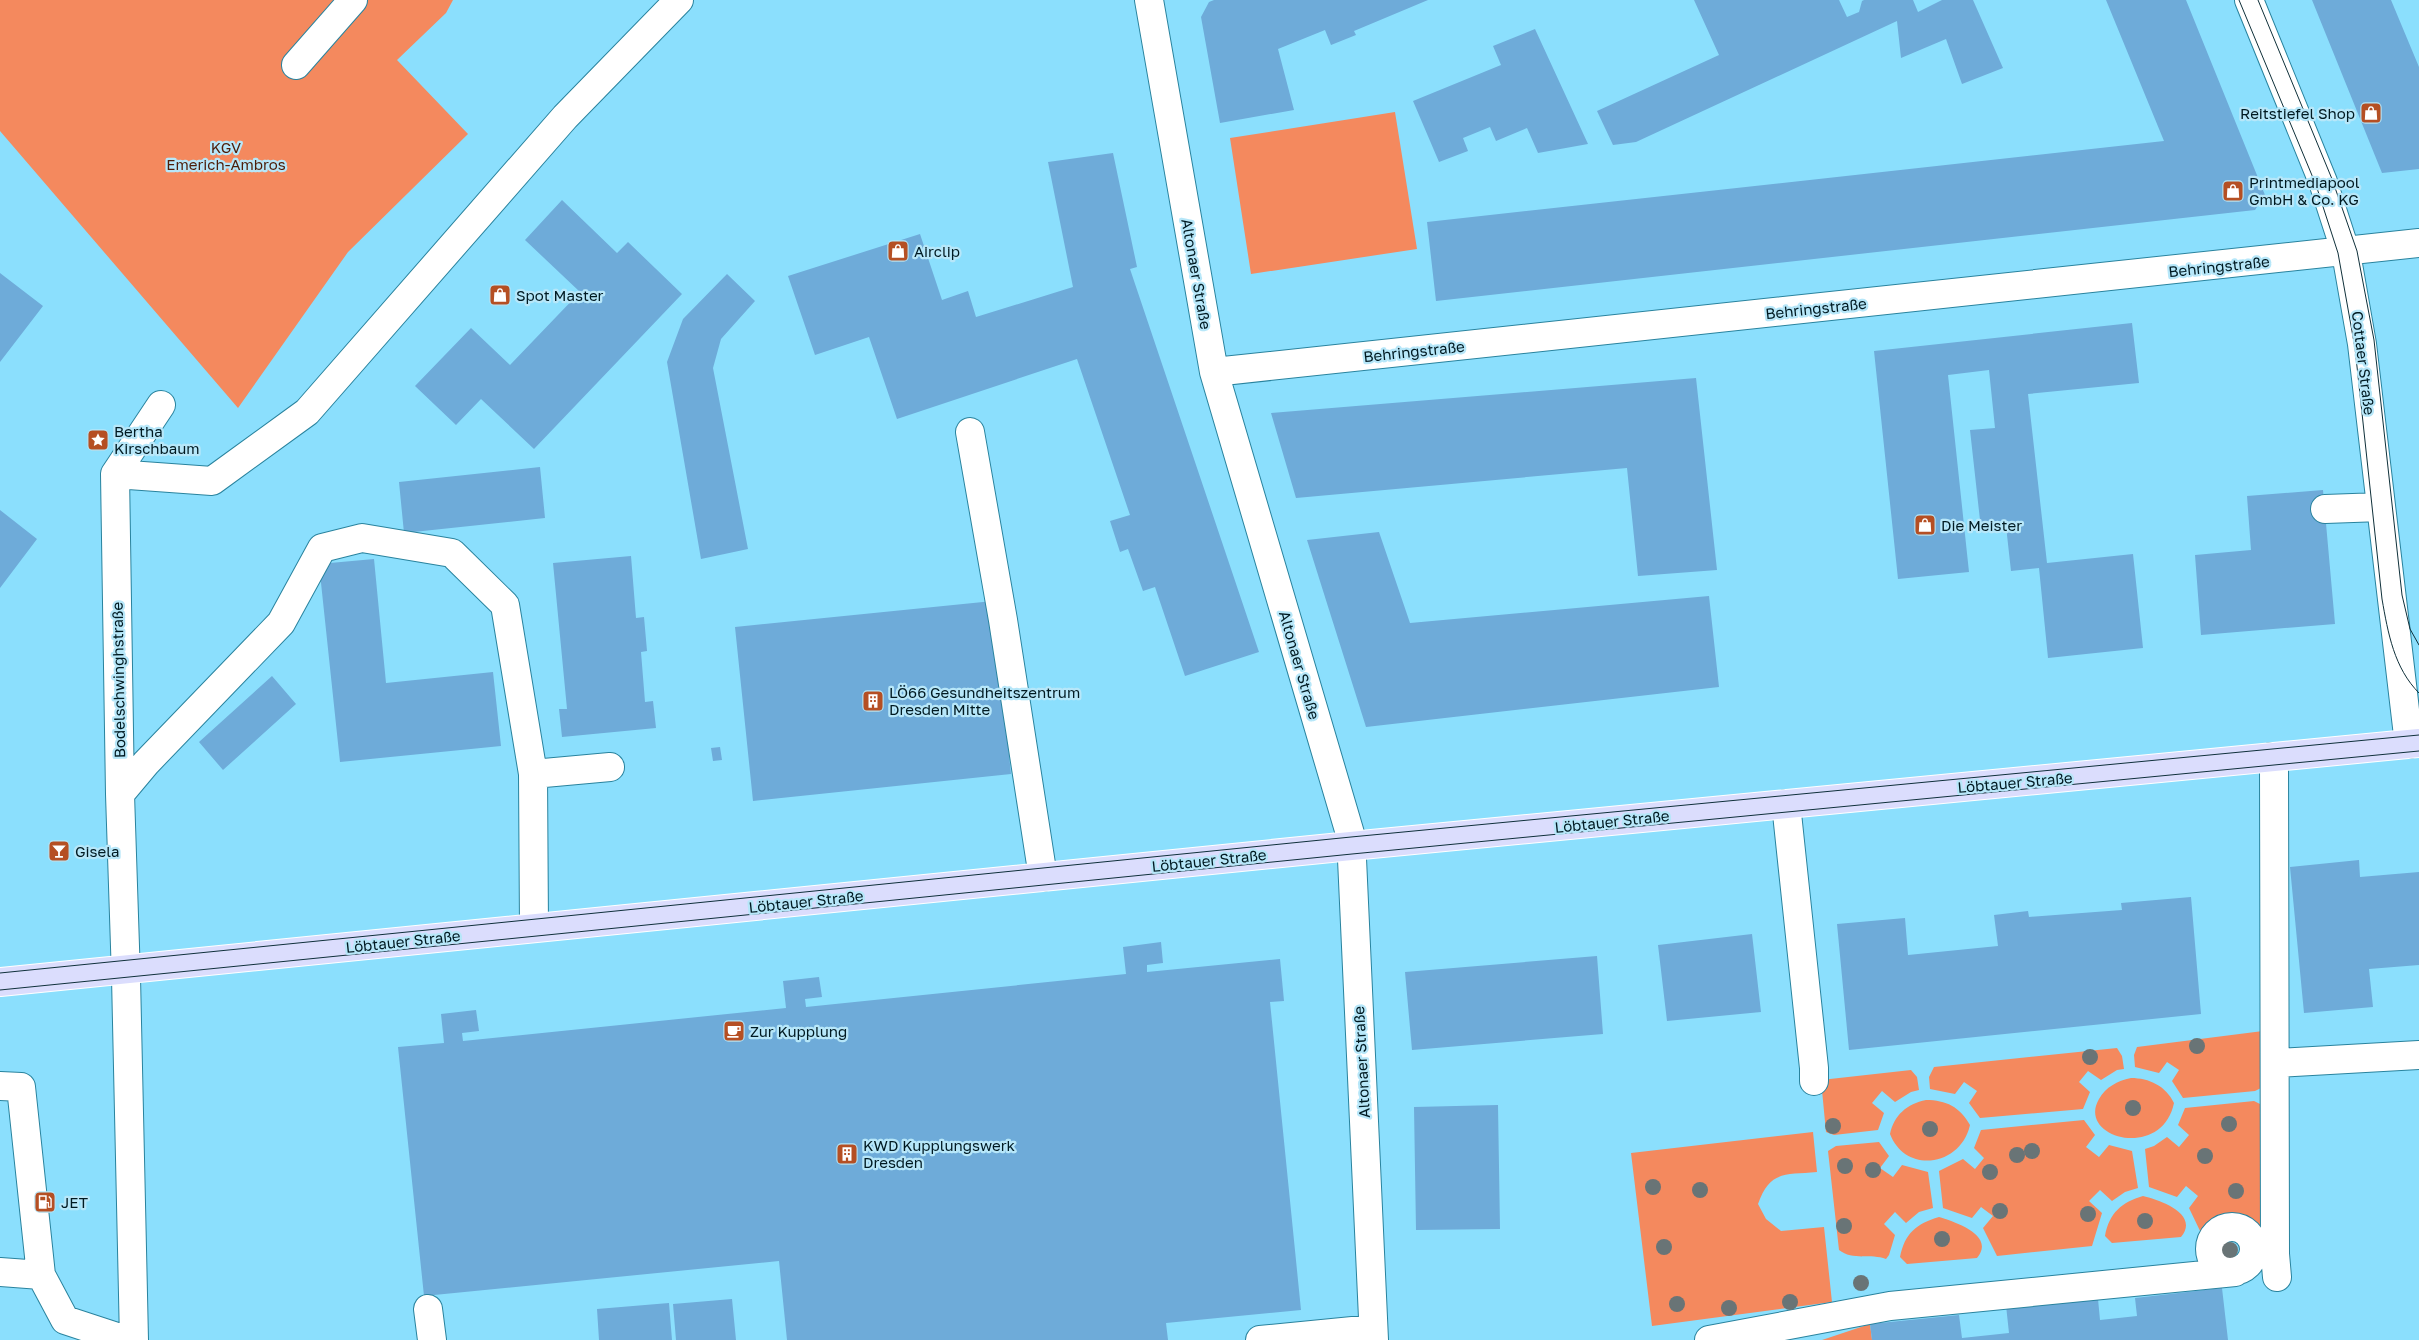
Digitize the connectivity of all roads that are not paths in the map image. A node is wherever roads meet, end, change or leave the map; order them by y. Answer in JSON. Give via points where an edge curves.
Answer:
{"nodes":[{"id":1,"x":353,"y":0,"type":"edge"},
{"id":2,"x":679,"y":0,"type":"edge"},
{"id":3,"x":1148,"y":0,"type":"edge"},
{"id":4,"x":2249,"y":0,"type":"edge"},
{"id":5,"x":296,"y":65,"type":"dead end"},
{"id":6,"x":2419,"y":243,"type":"edge"},
{"id":7,"x":2346,"y":253,"type":"junction"},
{"id":8,"x":1214,"y":372,"type":"junction"},
{"id":9,"x":161,"y":405,"type":"dead end"},
{"id":10,"x":970,"y":432,"type":"dead end"},
{"id":11,"x":115,"y":474,"type":"junction"},
{"id":12,"x":2381,"y":507,"type":"junction"},
{"id":13,"x":2325,"y":508,"type":"dead end"},
{"id":14,"x":2414,"y":744,"type":"edge"},
{"id":15,"x":2271,"y":757,"type":"junction"},
{"id":16,"x":610,"y":766,"type":"dead end"},
{"id":17,"x":533,"y":774,"type":"junction"},
{"id":18,"x":120,"y":794,"type":"junction"},
{"id":19,"x":1786,"y":804,"type":"junction"},
{"id":20,"x":1351,"y":846,"type":"junction"},
{"id":21,"x":1043,"y":877,"type":"junction"},
{"id":22,"x":534,"y":928,"type":"junction"},
{"id":23,"x":125,"y":969,"type":"junction"},
{"id":24,"x":0,"y":982,"type":"edge"},
{"id":25,"x":2419,"y":1055,"type":"edge"},
{"id":26,"x":2276,"y":1063,"type":"junction"},
{"id":27,"x":1814,"y":1081,"type":"dead end"},
{"id":28,"x":0,"y":1086,"type":"edge"},
{"id":29,"x":2265,"y":1250,"type":"junction"},
{"id":30,"x":0,"y":1272,"type":"edge"},
{"id":31,"x":2234,"y":1272,"type":"junction"},
{"id":32,"x":41,"y":1275,"type":"junction"},
{"id":33,"x":2277,"y":1277,"type":"dead end"},
{"id":34,"x":428,"y":1309,"type":"dead end"},
{"id":35,"x":1373,"y":1335,"type":"edge"},
{"id":36,"x":126,"y":1340,"type":"edge"},
{"id":37,"x":134,"y":1340,"type":"edge"},
{"id":38,"x":432,"y":1340,"type":"edge"},
{"id":39,"x":1260,"y":1340,"type":"edge"},
{"id":40,"x":1708,"y":1340,"type":"edge"}],
"edges":[{"from":1,"to":5,"type":"street"},
{"from":2,"to":11,"type":"street","via":[[565,117],[307,412],[212,481]]},
{"from":3,"to":8,"type":"street","name":"Altonaer Straße"},
{"from":4,"to":7,"type":"street","name":"Cottaer Straße","via":[[2323,182]]},
{"from":6,"to":7,"type":"street","name":"Behringstraße"},
{"from":7,"to":8,"type":"street","name":"Behringstraße"},
{"from":7,"to":12,"type":"street","name":"Cottaer Straße","via":[[2362,344]]},
{"from":8,"to":20,"type":"street","name":"Altonaer Straße"},
{"from":9,"to":11,"type":"street"},
{"from":10,"to":21,"type":"street"},
{"from":11,"to":18,"type":"street","name":"Bodelschwinghstraße"},
{"from":12,"to":13,"type":"street"},
{"from":12,"to":14,"type":"street","name":"Cottaer Straße"},
{"from":14,"to":15,"type":"main road","name":"Löbtauer Straße"},
{"from":15,"to":19,"type":"main road","name":"Löbtauer Straße"},
{"from":15,"to":26,"type":"street","via":[[2274,766]]},
{"from":16,"to":17,"type":"street"},
{"from":17,"to":18,"type":"street","via":[[505,606],[452,553],[362,538],[322,548],[281,623]]},
{"from":17,"to":22,"type":"street"},
{"from":18,"to":23,"type":"street","name":"Bodelschwinghstraße"},
{"from":19,"to":20,"type":"main road","name":"Löbtauer Straße"},
{"from":19,"to":27,"type":"street"},
{"from":20,"to":21,"type":"main road","name":"Löbtauer Straße"},
{"from":20,"to":35,"type":"street","name":"Altonaer Straße"},
{"from":21,"to":22,"type":"main road","name":"Löbtauer Straße"},
{"from":22,"to":23,"type":"main road","name":"Löbtauer Straße"},
{"from":23,"to":24,"type":"main road","name":"Löbtauer Straße"},
{"from":23,"to":37,"type":"street","name":"Bodelschwinghstraße"},
{"from":25,"to":26,"type":"street"},
{"from":26,"to":29,"type":"street"},
{"from":28,"to":32,"type":"street","via":[[21,1087]]},
{"from":29,"to":31,"type":"street"},
{"from":29,"to":31,"type":"street","via":[[2244,1230],[2229,1227],[2217,1233],[2210,1245],[2211,1259],[2221,1269]]},
{"from":29,"to":33,"type":"street"},
{"from":30,"to":32,"type":"street"},
{"from":31,"to":40,"type":"street","via":[[1890,1306]]},
{"from":32,"to":36,"type":"street","via":[[65,1320]]},
{"from":34,"to":38,"type":"street"},
{"from":35,"to":39,"type":"street"}]}
